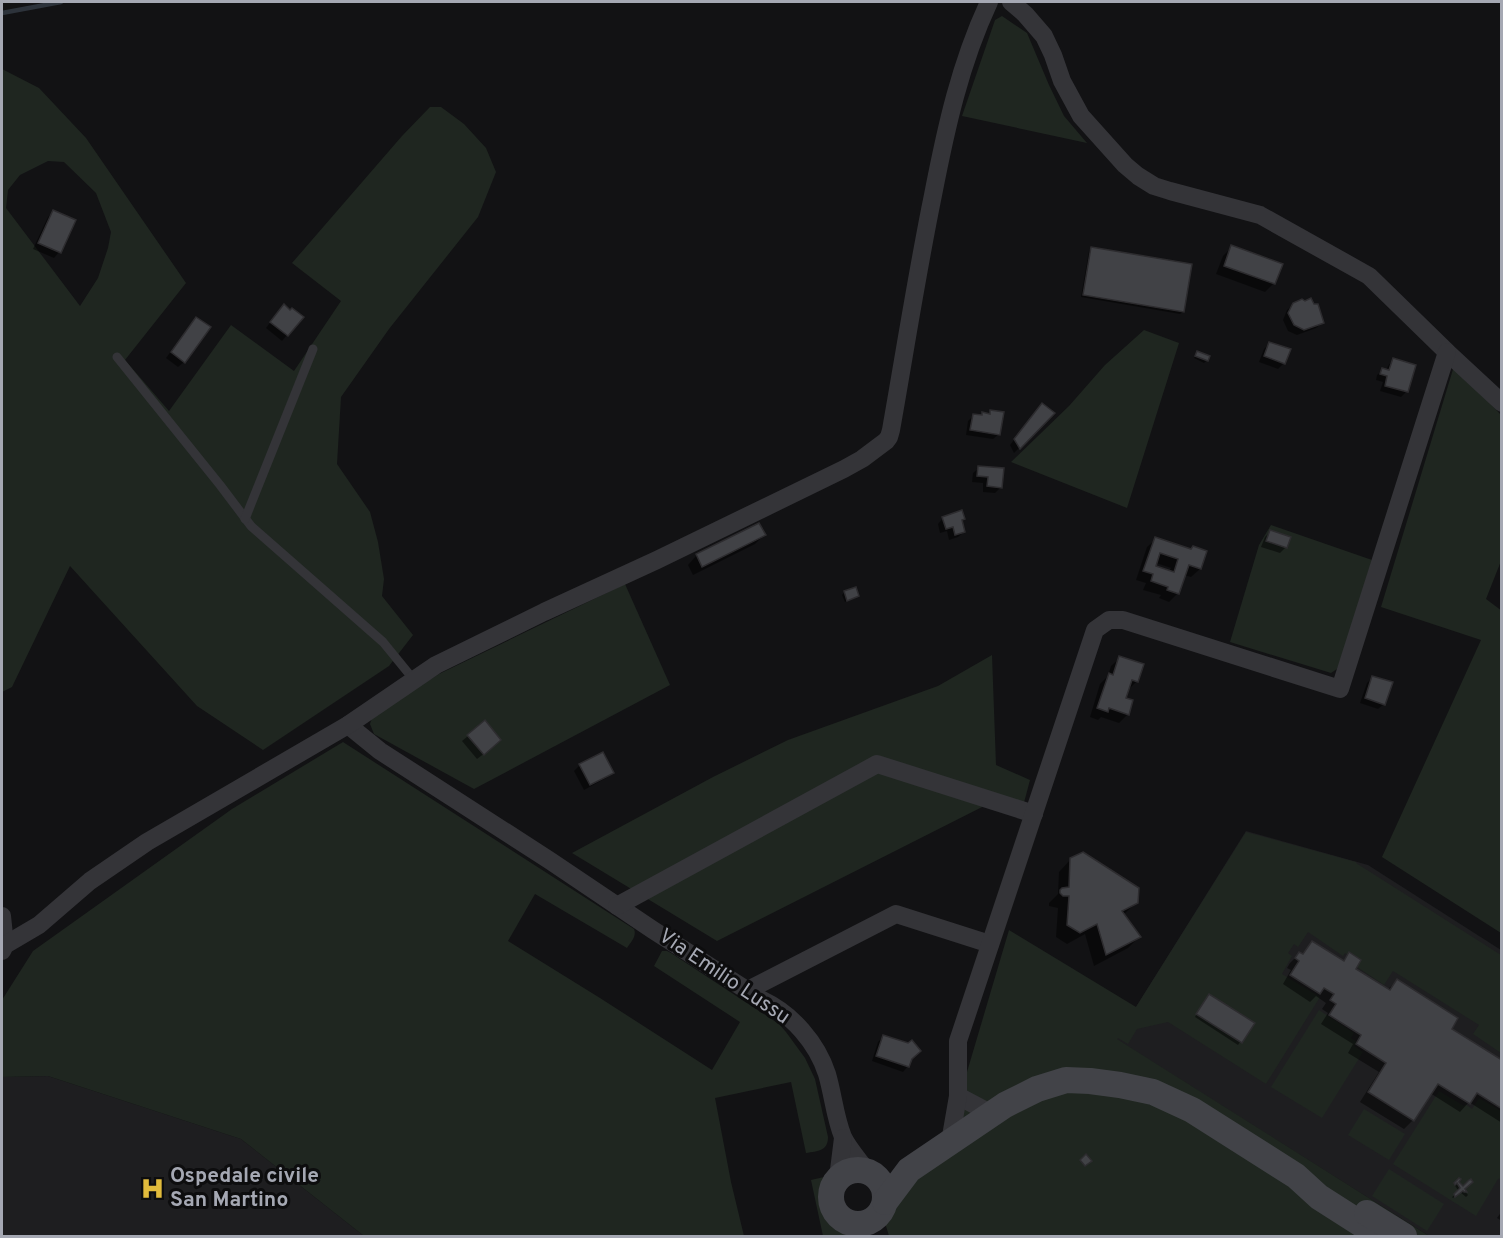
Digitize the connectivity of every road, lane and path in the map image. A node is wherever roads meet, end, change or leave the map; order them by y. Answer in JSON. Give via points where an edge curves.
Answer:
{"nodes":[{"id":1,"x":988,"y":2,"type":"edge"},
{"id":2,"x":1011,"y":2,"type":"edge"},
{"id":3,"x":313,"y":349,"type":"dead end"},
{"id":4,"x":1446,"y":352,"type":"junction"},
{"id":5,"x":117,"y":357,"type":"dead end"},
{"id":6,"x":1502,"y":403,"type":"edge"},
{"id":7,"x":245,"y":519,"type":"junction"},
{"id":8,"x":414,"y":680,"type":"junction"},
{"id":9,"x":348,"y":725,"type":"junction"},
{"id":10,"x":1034,"y":814,"type":"junction"},
{"id":11,"x":617,"y":906,"type":"junction"},
{"id":12,"x":2,"y":916,"type":"edge"},
{"id":13,"x":990,"y":944,"type":"junction"},
{"id":14,"x":3,"y":948,"type":"edge"},
{"id":15,"x":748,"y":990,"type":"junction"},
{"id":16,"x":958,"y":1096,"type":"junction"},
{"id":17,"x":992,"y":1114,"type":"junction"},
{"id":18,"x":843,"y":1138,"type":"junction"},
{"id":19,"x":950,"y":1142,"type":"junction"},
{"id":20,"x":909,"y":1170,"type":"junction"},
{"id":21,"x":870,"y":1172,"type":"junction"},
{"id":22,"x":1296,"y":1176,"type":"junction"},
{"id":23,"x":838,"y":1178,"type":"junction"},
{"id":24,"x":866,"y":1224,"type":"edge"},
{"id":25,"x":1380,"y":1236,"type":"edge"},
{"id":26,"x":1404,"y":1236,"type":"edge"}],
"edges":[{"from":1,"to":8,"type":"street","via":[[963,67],[948,122],[886,441],[844,469],[515,626]]},
{"from":2,"to":4,"type":"street","via":[[1044,36],[1081,116],[1138,177],[1170,191],[1260,215],[1369,276]]},
{"from":3,"to":7,"type":"lane"},
{"from":4,"to":6,"type":"street"},
{"from":4,"to":10,"type":"street","via":[[1340,689],[1123,620],[1109,620],[1095,630]]},
{"from":5,"to":7,"type":"lane"},
{"from":7,"to":8,"type":"lane","via":[[383,642]]},
{"from":8,"to":9,"type":"street"},
{"from":9,"to":11,"type":"street","name":"Via Emilio Lussu","via":[[380,751]]},
{"from":9,"to":14,"type":"street","via":[[147,842]]},
{"from":10,"to":11,"type":"street","via":[[877,764]]},
{"from":10,"to":13,"type":"street"},
{"from":11,"to":15,"type":"street","name":"Via Emilio Lussu"},
{"from":12,"to":14,"type":"street"},
{"from":13,"to":15,"type":"street","via":[[896,914]]},
{"from":13,"to":16,"type":"street","via":[[958,1041]]},
{"from":15,"to":18,"type":"street","name":"Via Emilio Lussu","via":[[773,1005],[809,1038],[826,1072]]},
{"from":16,"to":17,"type":"street"},
{"from":16,"to":19,"type":"street"},
{"from":17,"to":19,"type":"street"},
{"from":17,"to":22,"type":"street","via":[[1037,1089],[1066,1080],[1120,1085],[1152,1092],[1192,1110]]},
{"from":18,"to":21,"type":"street","name":"Via Emilio Lussu"},
{"from":18,"to":23,"type":"street","name":"Via Emilio Lussu"},
{"from":19,"to":20,"type":"street"},
{"from":20,"to":21,"type":"street"},
{"from":20,"to":24,"type":"street"},
{"from":21,"to":23,"type":"street","via":[[851,1170]]},
{"from":21,"to":24,"type":"street","via":[[883,1186]]},
{"from":22,"to":25,"type":"street","via":[[1319,1197]]},
{"from":22,"to":26,"type":"street","via":[[1325,1186]]},
{"from":23,"to":24,"type":"street","via":[[831,1192],[833,1208],[842,1220]]}]}
